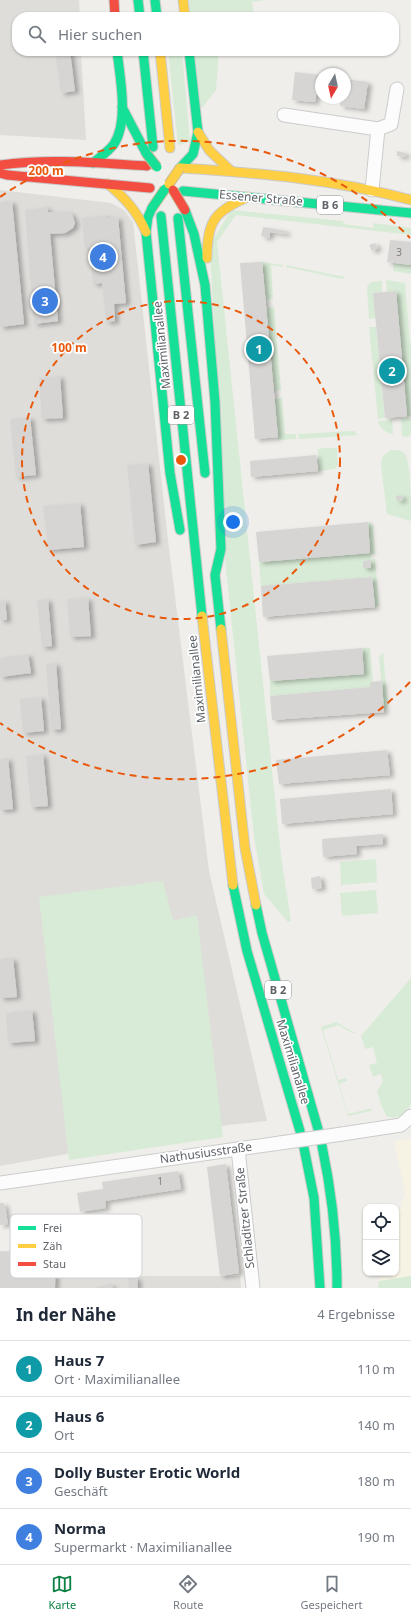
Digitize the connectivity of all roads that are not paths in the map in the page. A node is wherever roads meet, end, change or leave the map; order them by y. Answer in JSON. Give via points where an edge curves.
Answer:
{"nodes":[{"id":1,"x":114,"y":0,"type":"edge"},
{"id":2,"x":138,"y":0,"type":"edge"},
{"id":3,"x":155,"y":0,"type":"edge"},
{"id":4,"x":184,"y":0,"type":"edge"},
{"id":5,"x":115,"y":12,"type":"edge"},
{"id":6,"x":139,"y":12,"type":"edge"},
{"id":7,"x":156,"y":12,"type":"edge"},
{"id":8,"x":185,"y":12,"type":"edge"},
{"id":9,"x":118,"y":56,"type":"edge"},
{"id":10,"x":143,"y":56,"type":"edge"},
{"id":11,"x":161,"y":56,"type":"edge"},
{"id":12,"x":190,"y":56,"type":"edge"},
{"id":13,"x":397,"y":89,"type":"dead end"},
{"id":14,"x":122,"y":107,"type":"junction"},
{"id":15,"x":284,"y":115,"type":"dead end"},
{"id":16,"x":378,"y":128,"type":"junction"},
{"id":17,"x":198,"y":132,"type":"junction"},
{"id":18,"x":170,"y":148,"type":"dead end"},
{"id":19,"x":150,"y":150,"type":"junction"},
{"id":20,"x":93,"y":163,"type":"junction"},
{"id":21,"x":0,"y":165,"type":"edge"},
{"id":22,"x":148,"y":166,"type":"dead end"},
{"id":23,"x":180,"y":168,"type":"junction"},
{"id":24,"x":231,"y":171,"type":"junction"},
{"id":25,"x":0,"y":173,"type":"edge"},
{"id":26,"x":165,"y":180,"type":"junction"},
{"id":27,"x":108,"y":184,"type":"junction"},
{"id":28,"x":150,"y":188,"type":"dead end"},
{"id":29,"x":372,"y":190,"type":"junction"},
{"id":30,"x":183,"y":191,"type":"dead end"},
{"id":31,"x":248,"y":197,"type":"junction"},
{"id":32,"x":411,"y":200,"type":"edge"},
{"id":33,"x":411,"y":212,"type":"edge"},
{"id":34,"x":161,"y":216,"type":"dead end"},
{"id":35,"x":178,"y":218,"type":"dead end"},
{"id":36,"x":146,"y":232,"type":"junction"},
{"id":37,"x":205,"y":285,"type":"junction"},
{"id":38,"x":205,"y":480,"type":"dead end"},
{"id":39,"x":211,"y":539,"type":"dead end"},
{"id":40,"x":182,"y":540,"type":"dead end"},
{"id":41,"x":215,"y":575,"type":"junction"},
{"id":42,"x":188,"y":577,"type":"dead end"},
{"id":43,"x":202,"y":614,"type":"junction"},
{"id":44,"x":411,"y":1117,"type":"edge"},
{"id":45,"x":318,"y":1129,"type":"dead end"},
{"id":46,"x":300,"y":1132,"type":"dead end"},
{"id":47,"x":322,"y":1146,"type":"dead end"},
{"id":48,"x":304,"y":1148,"type":"dead end"},
{"id":49,"x":238,"y":1149,"type":"junction"},
{"id":50,"x":0,"y":1183,"type":"edge"},
{"id":51,"x":253,"y":1288,"type":"edge"},
{"id":52,"x":320,"y":1288,"type":"edge"},
{"id":53,"x":337,"y":1288,"type":"edge"}],
"edges":[{"from":1,"to":5,"type":"main road"},
{"from":2,"to":6,"type":"main road"},
{"from":3,"to":7,"type":"main road"},
{"from":4,"to":8,"type":"main road"},
{"from":9,"to":14,"type":"main road"},
{"from":10,"to":19,"type":"main road"},
{"from":11,"to":18,"type":"main road"},
{"from":12,"to":17,"type":"main road"},
{"from":13,"to":16,"type":"street","via":[[391,124]]},
{"from":14,"to":19,"type":"main road"},
{"from":14,"to":20,"type":"main road","via":[[118,136],[109,150]]},
{"from":15,"to":16,"type":"street"},
{"from":16,"to":29,"type":"street"},
{"from":17,"to":23,"type":"main road","via":[[193,154]]},
{"from":17,"to":24,"type":"main road","via":[[209,150]]},
{"from":19,"to":26,"type":"main road","bridge":true},
{"from":20,"to":21,"type":"main road","via":[[48,161]]},
{"from":20,"to":22,"type":"main road"},
{"from":23,"to":24,"type":"main road","name":"Essener Straße","number":"B 6"},
{"from":23,"to":26,"type":"main road","bridge":true},
{"from":24,"to":29,"type":"main road","name":"Essener Straße","number":"B 6","via":[[321,180]]},
{"from":25,"to":27,"type":"main road"},
{"from":26,"to":36,"type":"main road","bridge":true,"via":[[148,217]]},
{"from":26,"to":37,"type":"main road","bridge":true,"via":[[185,210],[194,234]]},
{"from":27,"to":28,"type":"main road"},
{"from":27,"to":36,"type":"main road","via":[[139,214]]},
{"from":29,"to":32,"type":"main road","name":"Essener Straße","number":"B 6"},
{"from":30,"to":31,"type":"main road","name":"Essener Straße","number":"B 6"},
{"from":31,"to":33,"type":"main road","name":"Essener Straße","number":"B 6"},
{"from":31,"to":37,"type":"main road","via":[[217,215],[209,229]]},
{"from":34,"to":43,"type":"main road","name":"Maximilianallee","number":"B 2"},
{"from":35,"to":38,"type":"main road","number":"B 2"},
{"from":36,"to":40,"type":"main road","via":[[170,473]]},
{"from":37,"to":41,"type":"main road","via":[[215,402],[220,541]]},
{"from":39,"to":41,"type":"main road","number":"B 2"},
{"from":41,"to":45,"type":"main road","number":"B 2","via":[[245,848],[262,933]]},
{"from":42,"to":43,"type":"main road","via":[[191,592]]},
{"from":43,"to":46,"type":"main road","name":"Maximilianallee","number":"B 2","via":[[233,889],[247,951]]},
{"from":44,"to":49,"type":"street","name":"Nathusiusstraße","bridge":true,"via":[[401,1125],[391,1128]]},
{"from":47,"to":53,"type":"main road","via":[[335,1222]]},
{"from":48,"to":52,"type":"main road","via":[[314,1198]]},
{"from":49,"to":50,"type":"street","name":"Nathusiusstraße"},
{"from":49,"to":51,"type":"street","name":"Schladitzer Straße"}]}
